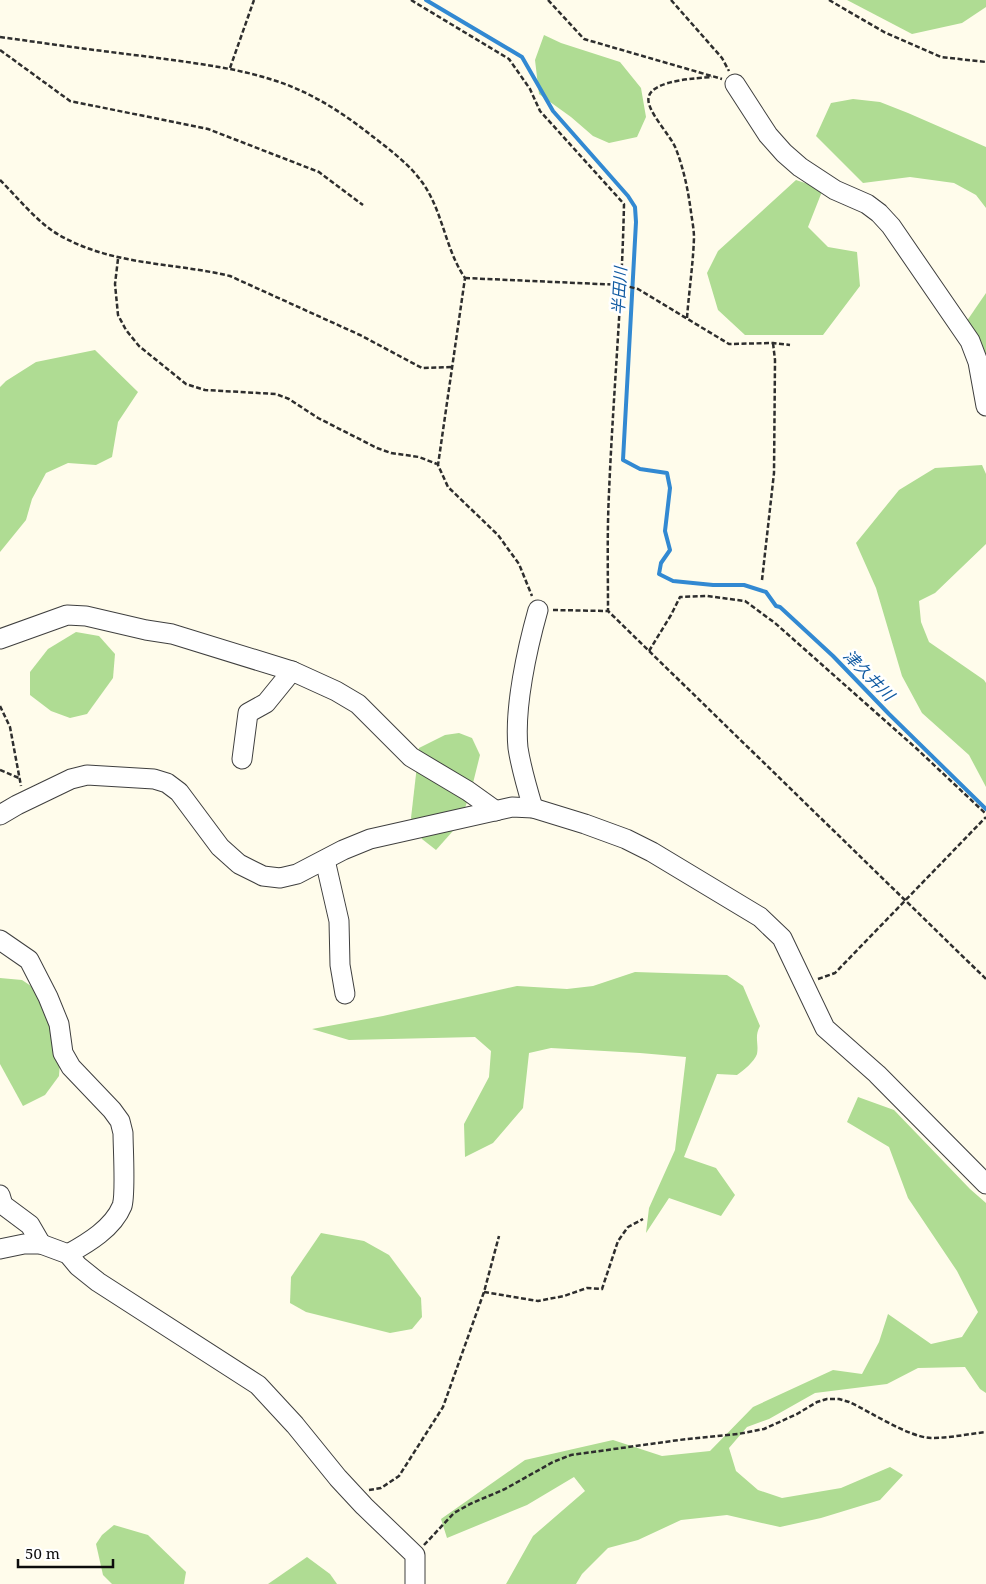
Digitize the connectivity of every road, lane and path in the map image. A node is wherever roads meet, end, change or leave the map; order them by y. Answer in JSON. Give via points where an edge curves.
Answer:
{"nodes":[{"id":1,"x":254,"y":0,"type":"edge"},
{"id":2,"x":411,"y":0,"type":"edge"},
{"id":3,"x":548,"y":0,"type":"edge"},
{"id":4,"x":671,"y":0,"type":"edge"},
{"id":5,"x":829,"y":0,"type":"edge"},
{"id":6,"x":0,"y":37,"type":"edge"},
{"id":7,"x":0,"y":50,"type":"edge"},
{"id":8,"x":986,"y":62,"type":"edge"},
{"id":9,"x":230,"y":68,"type":"junction"},
{"id":10,"x":735,"y":84,"type":"joint"},
{"id":11,"x":0,"y":180,"type":"edge"},
{"id":12,"x":363,"y":205,"type":"dead end"},
{"id":13,"x":118,"y":258,"type":"junction"},
{"id":14,"x":465,"y":278,"type":"junction"},
{"id":15,"x":622,"y":285,"type":"junction"},
{"id":16,"x":687,"y":318,"type":"junction"},
{"id":17,"x":774,"y":343,"type":"junction"},
{"id":18,"x":790,"y":345,"type":"dead end"},
{"id":19,"x":452,"y":368,"type":"junction"},
{"id":20,"x":986,"y":406,"type":"edge"},
{"id":21,"x":438,"y":465,"type":"junction"},
{"id":22,"x":762,"y":580,"type":"dead end"},
{"id":23,"x":538,"y":610,"type":"junction"},
{"id":24,"x":608,"y":611,"type":"junction"},
{"id":25,"x":0,"y":639,"type":"edge"},
{"id":26,"x":649,"y":650,"type":"junction"},
{"id":27,"x":292,"y":671,"type":"junction"},
{"id":28,"x":0,"y":706,"type":"edge"},
{"id":29,"x":242,"y":759,"type":"dead end"},
{"id":30,"x":0,"y":770,"type":"edge"},
{"id":31,"x":20,"y":778,"type":"junction"},
{"id":32,"x":24,"y":802,"type":"junction"},
{"id":33,"x":533,"y":808,"type":"junction"},
{"id":34,"x":496,"y":811,"type":"junction"},
{"id":35,"x":0,"y":815,"type":"edge"},
{"id":36,"x":986,"y":815,"type":"edge"},
{"id":37,"x":325,"y":860,"type":"junction"},
{"id":38,"x":906,"y":900,"type":"junction"},
{"id":39,"x":0,"y":940,"type":"edge"},
{"id":40,"x":986,"y":979,"type":"edge"},
{"id":41,"x":805,"y":984,"type":"junction"},
{"id":42,"x":345,"y":994,"type":"dead end"},
{"id":43,"x":986,"y":1184,"type":"edge"},
{"id":44,"x":0,"y":1195,"type":"edge"},
{"id":45,"x":643,"y":1219,"type":"dead end"},
{"id":46,"x":499,"y":1236,"type":"dead end"},
{"id":47,"x":41,"y":1244,"type":"junction"},
{"id":48,"x":0,"y":1249,"type":"edge"},
{"id":49,"x":68,"y":1254,"type":"junction"},
{"id":50,"x":484,"y":1292,"type":"junction"},
{"id":51,"x":986,"y":1432,"type":"edge"},
{"id":52,"x":353,"y":1494,"type":"junction"},
{"id":53,"x":415,"y":1555,"type":"junction"},
{"id":54,"x":415,"y":1584,"type":"edge"}],
"edges":[{"from":1,"to":9,"type":"path"},
{"from":2,"to":15,"type":"path","via":[[509,59],[530,89],[540,111],[624,204]]},
{"from":3,"to":16,"type":"path","via":[[584,38],[712,77],[683,80],[654,89],[648,102],[674,143],[686,180],[694,236]]},
{"from":4,"to":10,"type":"path","via":[[722,58]]},
{"from":5,"to":8,"type":"path","via":[[884,32],[941,57]]},
{"from":6,"to":9,"type":"path"},
{"from":7,"to":12,"type":"path","via":[[70,101],[208,129],[319,172]]},
{"from":9,"to":14,"type":"path","via":[[274,80],[308,94],[383,144],[421,181],[430,195],[456,264]]},
{"from":10,"to":20,"type":"street","via":[[768,135],[800,168],[835,190],[867,204],[892,226],[970,341],[978,362]]},
{"from":11,"to":13,"type":"path","via":[[58,234]]},
{"from":13,"to":19,"type":"path","via":[[230,276],[360,335],[422,368]]},
{"from":13,"to":21,"type":"path","via":[[115,284],[118,315],[126,330],[139,346],[186,384],[205,390],[276,394],[377,448],[419,457]]},
{"from":14,"to":15,"type":"path"},
{"from":14,"to":19,"type":"path"},
{"from":15,"to":16,"type":"path","via":[[638,289]]},
{"from":15,"to":24,"type":"path","via":[[609,494]]},
{"from":16,"to":17,"type":"path","via":[[729,344]]},
{"from":17,"to":18,"type":"path"},
{"from":17,"to":22,"type":"path","via":[[774,473]]},
{"from":19,"to":21,"type":"path"},
{"from":21,"to":23,"type":"path","via":[[448,487],[498,535],[514,557]]},
{"from":23,"to":24,"type":"path"},
{"from":23,"to":33,"type":"street","via":[[518,719],[518,746]]},
{"from":24,"to":26,"type":"path"},
{"from":25,"to":27,"type":"street","via":[[67,615],[86,616],[172,634]]},
{"from":26,"to":36,"type":"path","via":[[680,596],[745,601],[775,623],[917,748]]},
{"from":26,"to":38,"type":"path"},
{"from":27,"to":29,"type":"street","via":[[266,703],[248,713]]},
{"from":27,"to":34,"type":"street","via":[[358,704],[411,757]]},
{"from":28,"to":31,"type":"path","via":[[10,727]]},
{"from":30,"to":31,"type":"path"},
{"from":31,"to":32,"type":"path"},
{"from":32,"to":35,"type":"street"},
{"from":32,"to":37,"type":"street","via":[[71,779],[87,775],[154,779],[179,792],[220,847],[239,864],[263,876],[280,878],[297,874]]},
{"from":33,"to":34,"type":"street","via":[[512,807]]},
{"from":33,"to":41,"type":"street","via":[[626,839],[760,916],[782,938]]},
{"from":34,"to":37,"type":"street","via":[[370,839]]},
{"from":36,"to":38,"type":"path"},
{"from":37,"to":42,"type":"street","via":[[339,921],[340,965]]},
{"from":38,"to":40,"type":"path"},
{"from":38,"to":41,"type":"path","via":[[835,973]]},
{"from":39,"to":49,"type":"street","via":[[29,960],[58,1024],[63,1053],[71,1067],[112,1110],[123,1133],[122,1205],[114,1219],[92,1240]]},
{"from":41,"to":43,"type":"street","via":[[825,1028],[877,1074]]},
{"from":44,"to":47,"type":"street","via":[[3,1205],[30,1225]]},
{"from":45,"to":50,"type":"path","via":[[628,1227],[618,1241],[602,1290],[587,1288],[538,1301]]},
{"from":46,"to":50,"type":"path"},
{"from":47,"to":48,"type":"street"},
{"from":47,"to":49,"type":"street"},
{"from":49,"to":52,"type":"street","via":[[98,1282],[258,1385]]},
{"from":50,"to":52,"type":"path","via":[[443,1407],[416,1451],[398,1476],[382,1488]]},
{"from":51,"to":53,"type":"path","via":[[930,1438],[910,1433],[839,1398],[817,1402],[764,1429],[571,1454],[454,1513]]},
{"from":52,"to":53,"type":"street"},
{"from":53,"to":54,"type":"street"}]}
